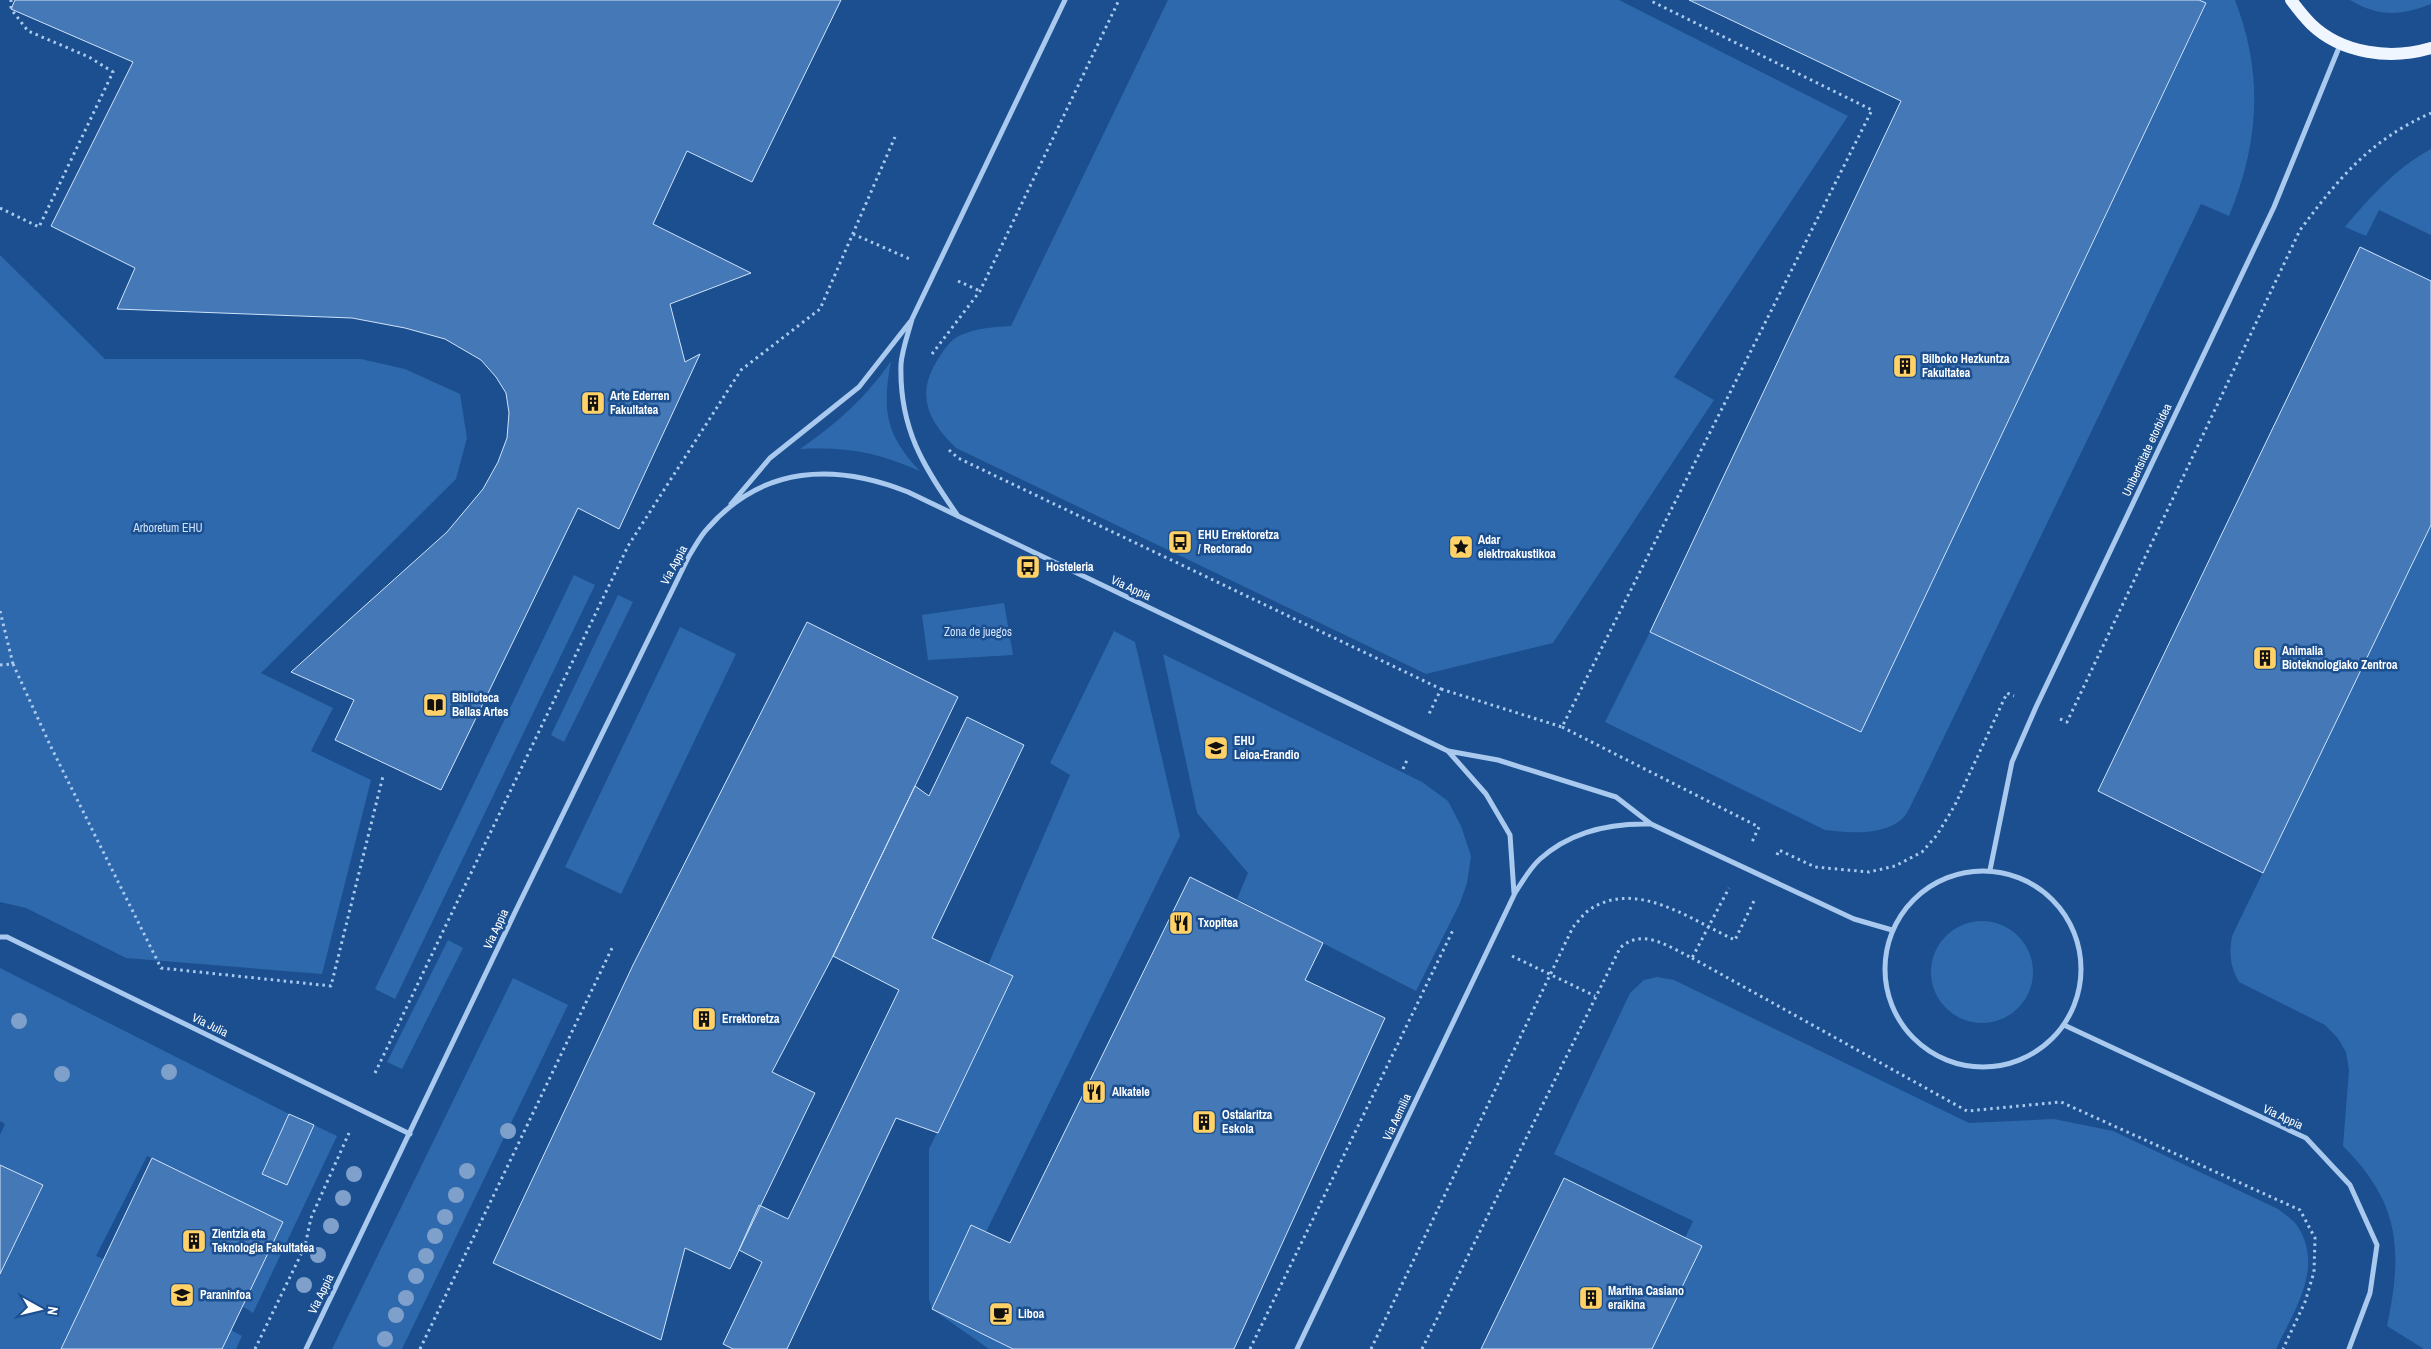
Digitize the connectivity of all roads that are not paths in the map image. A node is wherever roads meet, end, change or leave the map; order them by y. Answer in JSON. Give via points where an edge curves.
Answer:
{"nodes":[{"id":1,"x":1065,"y":0,"type":"edge"},
{"id":2,"x":2291,"y":0,"type":"edge"},
{"id":3,"x":2341,"y":44,"type":"junction"},
{"id":4,"x":2431,"y":48,"type":"edge"},
{"id":5,"x":912,"y":319,"type":"junction"},
{"id":6,"x":727,"y":508,"type":"junction"},
{"id":7,"x":959,"y":517,"type":"junction"},
{"id":8,"x":1448,"y":751,"type":"junction"},
{"id":9,"x":1651,"y":824,"type":"junction"},
{"id":10,"x":1990,"y":870,"type":"junction"},
{"id":11,"x":1514,"y":893,"type":"junction"},
{"id":12,"x":1892,"y":930,"type":"junction"},
{"id":13,"x":0,"y":936,"type":"edge"},
{"id":14,"x":2064,"y":1025,"type":"junction"},
{"id":15,"x":410,"y":1134,"type":"junction"},
{"id":16,"x":306,"y":1349,"type":"edge"},
{"id":17,"x":1297,"y":1349,"type":"edge"},
{"id":18,"x":2350,"y":1349,"type":"edge"}],
"edges":[{"from":1,"to":5,"type":"street"},
{"from":2,"to":3,"type":"main road","via":[[2312,25]]},
{"from":3,"to":4,"type":"main road","via":[[2376,54],[2412,54]]},
{"from":3,"to":10,"type":"street","name":"Unibertsitate etorbidea","via":[[2274,206],[2012,762]]},
{"from":5,"to":6,"type":"street","via":[[859,387],[770,458]]},
{"from":5,"to":7,"type":"street","via":[[901,362],[902,397],[909,428],[928,473]]},
{"from":6,"to":7,"type":"street","name":"Via Appia","via":[[772,484],[801,475],[828,472],[881,482]]},
{"from":6,"to":15,"type":"street","name":"Via Appia","via":[[707,529],[689,556]]},
{"from":7,"to":8,"type":"street","name":"Via Appia"},
{"from":8,"to":9,"type":"street","via":[[1498,760],[1616,797]]},
{"from":8,"to":11,"type":"street","name":"Via Aemilia","via":[[1486,794],[1510,835]]},
{"from":9,"to":11,"type":"street","name":"Via Aemilia","via":[[1625,823],[1588,830],[1564,842],[1538,860]]},
{"from":9,"to":12,"type":"street","via":[[1854,919]]},
{"from":10,"to":12,"type":"street","via":[[1958,873],[1927,887],[1908,904]]},
{"from":10,"to":14,"type":"street","via":[[2020,877],[2043,891],[2073,927],[2079,948],[2080,981],[2075,1004]]},
{"from":11,"to":17,"type":"street","name":"Via Aemilia"},
{"from":12,"to":14,"type":"street","via":[[1884,965],[1886,987],[1900,1023],[1927,1051],[1963,1066],[1982,1068],[2014,1063],[2037,1052]]},
{"from":13,"to":15,"type":"street","name":"Vía Julia"},
{"from":14,"to":18,"type":"street","name":"Via Appia","via":[[2306,1138],[2350,1185],[2377,1245],[2370,1293]]},
{"from":15,"to":16,"type":"street","name":"Via Appia"}]}
